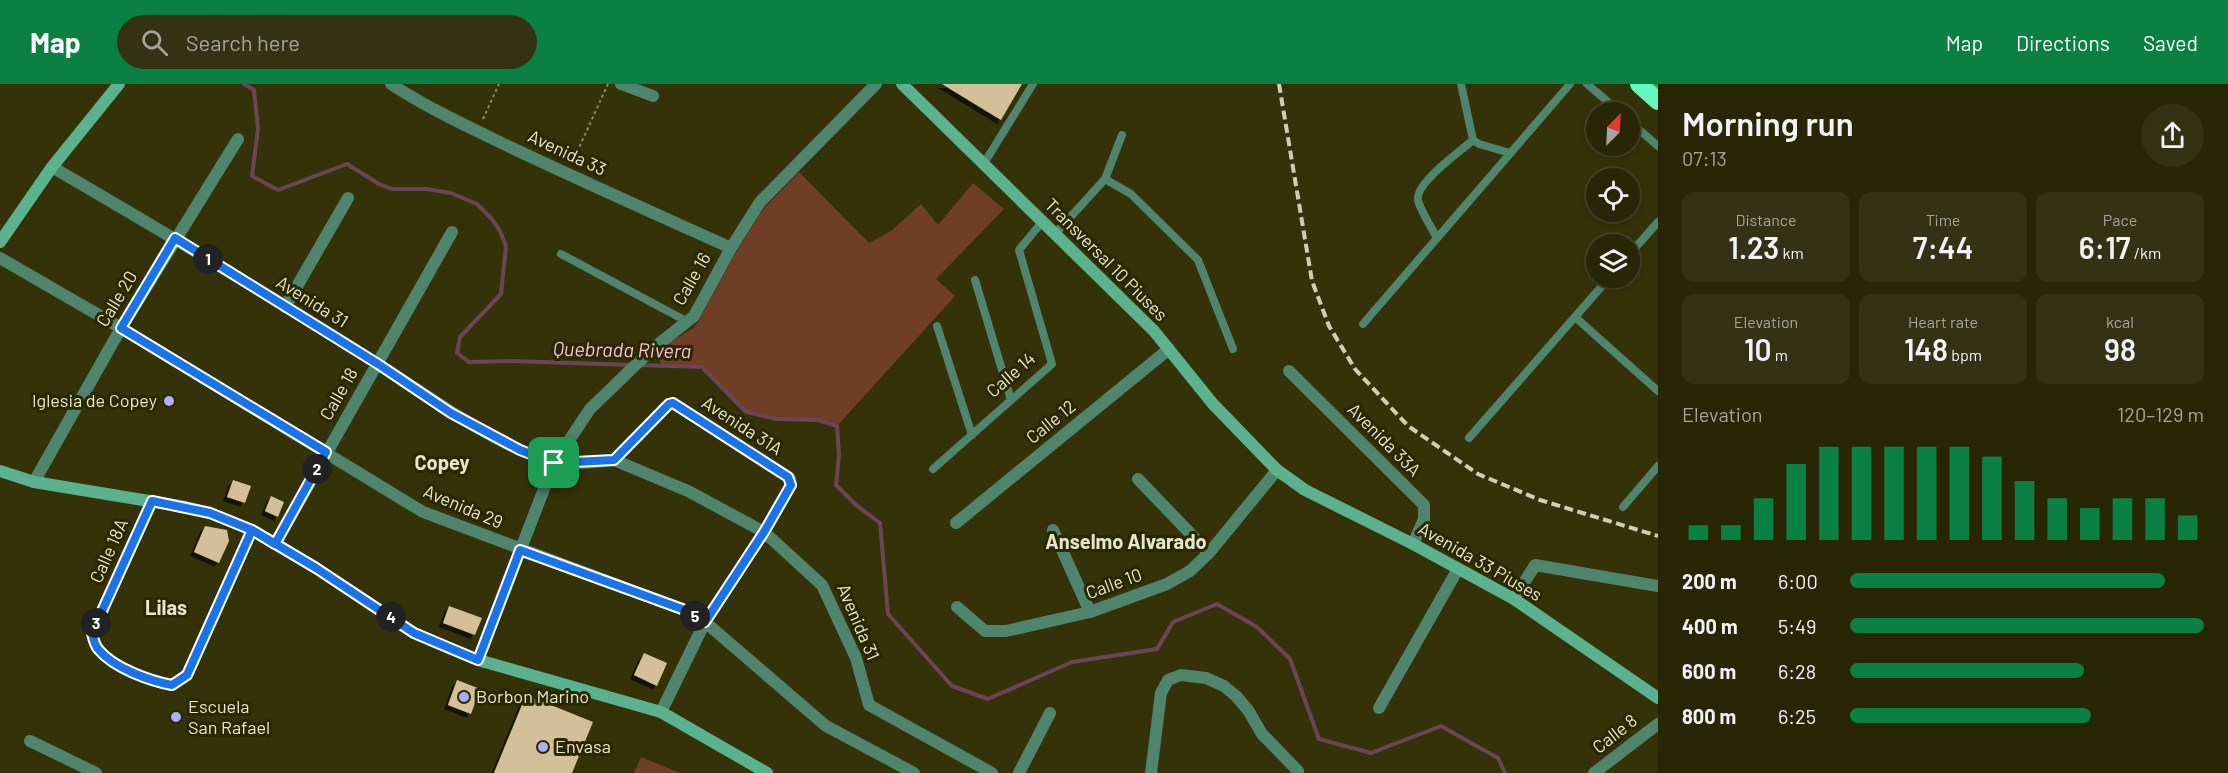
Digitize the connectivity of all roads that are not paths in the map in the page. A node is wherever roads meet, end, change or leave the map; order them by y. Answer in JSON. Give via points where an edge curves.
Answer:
{"nodes":[{"id":1,"x":119,"y":84,"type":"edge"},
{"id":2,"x":391,"y":84,"type":"edge"},
{"id":3,"x":621,"y":84,"type":"edge"},
{"id":4,"x":876,"y":84,"type":"edge"},
{"id":5,"x":902,"y":84,"type":"edge"},
{"id":6,"x":1033,"y":84,"type":"edge"},
{"id":7,"x":1461,"y":84,"type":"edge"},
{"id":8,"x":1570,"y":84,"type":"edge"},
{"id":9,"x":1587,"y":84,"type":"edge"},
{"id":10,"x":1639,"y":84,"type":"edge"},
{"id":11,"x":653,"y":96,"type":"dead end"},
{"id":12,"x":1658,"y":101,"type":"edge"},
{"id":13,"x":1608,"y":102,"type":"edge"},
{"id":14,"x":1640,"y":130,"type":"edge"},
{"id":15,"x":1122,"y":135,"type":"dead end"},
{"id":16,"x":238,"y":139,"type":"dead end"},
{"id":17,"x":1473,"y":140,"type":"junction"},
{"id":18,"x":1658,"y":146,"type":"edge"},
{"id":19,"x":1510,"y":153,"type":"junction"},
{"id":20,"x":982,"y":165,"type":"junction"},
{"id":21,"x":52,"y":167,"type":"junction"},
{"id":22,"x":1105,"y":179,"type":"junction"},
{"id":23,"x":348,"y":198,"type":"dead end"},
{"id":24,"x":1042,"y":222,"type":"junction"},
{"id":25,"x":1658,"y":222,"type":"edge"},
{"id":26,"x":452,"y":232,"type":"dead end"},
{"id":27,"x":1055,"y":234,"type":"junction"},
{"id":28,"x":175,"y":238,"type":"junction"},
{"id":29,"x":1437,"y":238,"type":"junction"},
{"id":30,"x":0,"y":242,"type":"edge"},
{"id":31,"x":1640,"y":242,"type":"edge"},
{"id":32,"x":731,"y":248,"type":"junction"},
{"id":33,"x":561,"y":254,"type":"dead end"},
{"id":34,"x":0,"y":258,"type":"edge"},
{"id":35,"x":975,"y":280,"type":"dead end"},
{"id":36,"x":1600,"y":288,"type":"edge"},
{"id":37,"x":285,"y":308,"type":"junction"},
{"id":38,"x":1575,"y":317,"type":"junction"},
{"id":39,"x":688,"y":322,"type":"junction"},
{"id":40,"x":1363,"y":324,"type":"dead end"},
{"id":41,"x":937,"y":326,"type":"dead end"},
{"id":42,"x":121,"y":328,"type":"junction"},
{"id":43,"x":1169,"y":349,"type":"junction"},
{"id":44,"x":1233,"y":349,"type":"dead end"},
{"id":45,"x":378,"y":364,"type":"junction"},
{"id":46,"x":1289,"y":371,"type":"dead end"},
{"id":47,"x":1658,"y":391,"type":"edge"},
{"id":48,"x":1011,"y":400,"type":"junction"},
{"id":49,"x":972,"y":435,"type":"junction"},
{"id":50,"x":1469,"y":438,"type":"dead end"},
{"id":51,"x":326,"y":452,"type":"junction"},
{"id":52,"x":614,"y":460,"type":"junction"},
{"id":53,"x":554,"y":463,"type":"junction"},
{"id":54,"x":1658,"y":466,"type":"edge"},
{"id":55,"x":933,"y":469,"type":"dead end"},
{"id":56,"x":1277,"y":470,"type":"junction"},
{"id":57,"x":0,"y":471,"type":"edge"},
{"id":58,"x":1138,"y":479,"type":"dead end"},
{"id":59,"x":34,"y":482,"type":"junction"},
{"id":60,"x":152,"y":501,"type":"junction"},
{"id":61,"x":1623,"y":507,"type":"dead end"},
{"id":62,"x":956,"y":523,"type":"dead end"},
{"id":63,"x":252,"y":530,"type":"junction"},
{"id":64,"x":1053,"y":530,"type":"dead end"},
{"id":65,"x":764,"y":532,"type":"junction"},
{"id":66,"x":275,"y":544,"type":"junction"},
{"id":67,"x":1413,"y":544,"type":"junction"},
{"id":68,"x":520,"y":550,"type":"junction"},
{"id":69,"x":1209,"y":554,"type":"junction"},
{"id":70,"x":1458,"y":569,"type":"junction"},
{"id":71,"x":1658,"y":586,"type":"edge"},
{"id":72,"x":1514,"y":599,"type":"junction"},
{"id":73,"x":957,"y":607,"type":"dead end"},
{"id":74,"x":1090,"y":612,"type":"junction"},
{"id":75,"x":705,"y":622,"type":"junction"},
{"id":76,"x":478,"y":660,"type":"junction"},
{"id":77,"x":1658,"y":698,"type":"edge"},
{"id":78,"x":1379,"y":708,"type":"dead end"},
{"id":79,"x":661,"y":712,"type":"junction"},
{"id":80,"x":1050,"y":713,"type":"dead end"},
{"id":81,"x":1658,"y":724,"type":"edge"},
{"id":82,"x":30,"y":741,"type":"dead end"},
{"id":83,"x":1298,"y":771,"type":"dead end"},
{"id":84,"x":96,"y":773,"type":"edge"},
{"id":85,"x":767,"y":773,"type":"edge"},
{"id":86,"x":914,"y":773,"type":"edge"},
{"id":87,"x":992,"y":773,"type":"edge"},
{"id":88,"x":1019,"y":773,"type":"edge"},
{"id":89,"x":1151,"y":773,"type":"edge"},
{"id":90,"x":1594,"y":773,"type":"edge"}],
"edges":[{"from":1,"to":21,"type":"main road"},
{"from":2,"to":32,"type":"street","name":"Avenida 33","via":[[415,100],[566,174]]},
{"from":3,"to":11,"type":"street"},
{"from":4,"to":32,"type":"street","name":"Calle 16","via":[[771,189]]},
{"from":5,"to":20,"type":"main road","name":"Transversal 10 Piuses"},
{"from":6,"to":20,"type":"lane"},
{"from":7,"to":17,"type":"lane"},
{"from":8,"to":19,"type":"lane"},
{"from":9,"to":13,"type":"lane"},
{"from":10,"to":12,"type":"highway"},
{"from":14,"to":18,"type":"lane"},
{"from":15,"to":22,"type":"lane"},
{"from":16,"to":28,"type":"street","name":"Calle 20"},
{"from":17,"to":19,"type":"lane"},
{"from":17,"to":29,"type":"lane","via":[[1419,190],[1418,200]]},
{"from":19,"to":29,"type":"lane"},
{"from":20,"to":24,"type":"main road","name":"Transversal 10 Piuses"},
{"from":21,"to":28,"type":"street","name":"Avenida 31"},
{"from":21,"to":30,"type":"main road"},
{"from":22,"to":27,"type":"lane"},
{"from":22,"to":44,"type":"lane","via":[[1131,194],[1198,260]]},
{"from":23,"to":37,"type":"street"},
{"from":24,"to":27,"type":"main road","name":"Transversal 10 Piuses"},
{"from":24,"to":48,"type":"lane","name":"Calle 14","via":[[1019,250],[1052,364]]},
{"from":25,"to":31,"type":"lane"},
{"from":26,"to":45,"type":"street","name":"Calle 18"},
{"from":27,"to":43,"type":"main road","name":"Transversal 10 Piuses"},
{"from":28,"to":37,"type":"street","name":"Avenida 31"},
{"from":28,"to":42,"type":"street","name":"Calle 20"},
{"from":29,"to":40,"type":"lane"},
{"from":32,"to":39,"type":"street","name":"Calle 16"},
{"from":33,"to":39,"type":"lane"},
{"from":34,"to":42,"type":"street","name":"Avenida 29"},
{"from":35,"to":48,"type":"lane"},
{"from":36,"to":38,"type":"lane"},
{"from":37,"to":45,"type":"street","name":"Avenida 31"},
{"from":38,"to":47,"type":"lane"},
{"from":38,"to":50,"type":"lane"},
{"from":39,"to":53,"type":"street","name":"Calle 16","via":[[651,350],[590,409]]},
{"from":41,"to":49,"type":"lane"},
{"from":42,"to":51,"type":"street","name":"Avenida 29"},
{"from":42,"to":59,"type":"street","name":"Calle 20"},
{"from":43,"to":56,"type":"main road","name":"Transversal 10 Piuses","via":[[1213,404]]},
{"from":43,"to":62,"type":"street","name":"Calle 12"},
{"from":45,"to":51,"type":"street","name":"Calle 18"},
{"from":45,"to":53,"type":"street","name":"Avenida 31","via":[[451,413],[520,450]]},
{"from":46,"to":67,"type":"street","name":"Avenida 33A","via":[[1424,505],[1424,519]]},
{"from":48,"to":49,"type":"lane","name":"Calle 14"},
{"from":49,"to":55,"type":"lane","name":"Calle 14"},
{"from":51,"to":66,"type":"street","name":"Calle 18"},
{"from":51,"to":68,"type":"street","name":"Avenida 29","via":[[423,512]]},
{"from":52,"to":53,"type":"street"},
{"from":52,"to":65,"type":"street","name":"Avenida 31","via":[[688,491]]},
{"from":52,"to":65,"type":"street","name":"Avenida 31A","via":[[673,403],[788,477],[791,485]]},
{"from":53,"to":68,"type":"street","name":"Calle 16"},
{"from":54,"to":61,"type":"lane"},
{"from":56,"to":67,"type":"main road","name":"Avenida 33 Piuses","via":[[1305,490]]},
{"from":56,"to":69,"type":"street","name":"Calle 10"},
{"from":57,"to":59,"type":"main road"},
{"from":58,"to":69,"type":"street"},
{"from":59,"to":60,"type":"main road"},
{"from":60,"to":63,"type":"main road","via":[[210,513]]},
{"from":60,"to":63,"type":"street","name":"Calle 18A","via":[[92,633],[97,649],[113,662],[156,682],[172,685],[187,675]]},
{"from":63,"to":66,"type":"main road"},
{"from":64,"to":74,"type":"street"},
{"from":65,"to":75,"type":"street"},
{"from":65,"to":87,"type":"street","name":"Avenida 31","via":[[822,585],[856,658],[869,705]]},
{"from":66,"to":76,"type":"main road","via":[[414,633]]},
{"from":67,"to":70,"type":"main road","name":"Avenida 33 Piuses"},
{"from":68,"to":75,"type":"street","name":"Avenida 29","via":[[682,609]]},
{"from":68,"to":76,"type":"street","name":"Calle 16"},
{"from":69,"to":74,"type":"street","name":"Calle 10","via":[[1167,584]]},
{"from":70,"to":72,"type":"main road","name":"Avenida 33 Piuses"},
{"from":70,"to":78,"type":"street"},
{"from":71,"to":72,"type":"street","via":[[1535,565]]},
{"from":72,"to":77,"type":"main road","name":"Avenida 33 Piuses"},
{"from":73,"to":74,"type":"street","name":"Calle 10","via":[[985,631],[1006,631]]},
{"from":75,"to":79,"type":"street"},
{"from":75,"to":86,"type":"street","name":"Avenida 29","via":[[825,726]]},
{"from":76,"to":79,"type":"main road"},
{"from":79,"to":85,"type":"main road"},
{"from":80,"to":88,"type":"street"},
{"from":81,"to":90,"type":"street","name":"Calle 8"},
{"from":82,"to":84,"type":"street"},
{"from":83,"to":89,"type":"street","via":[[1224,686],[1206,678],[1181,675],[1168,680],[1161,693]]}]}
